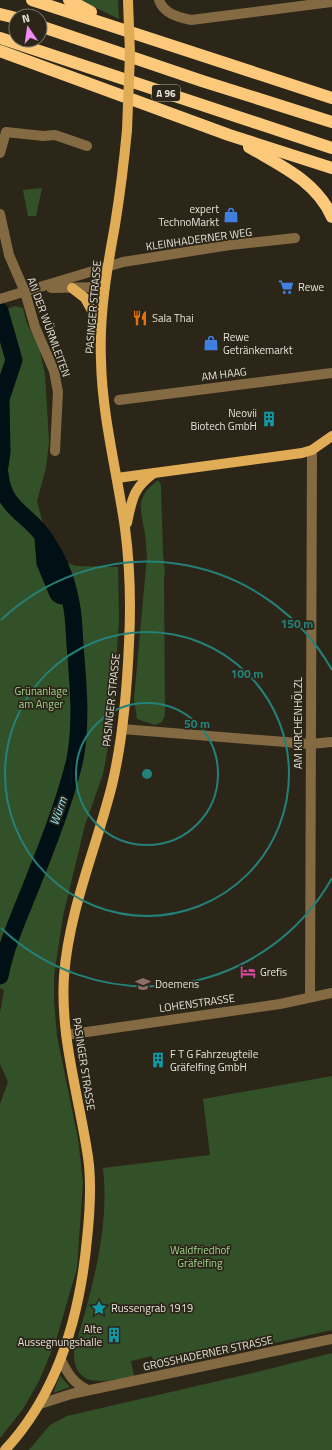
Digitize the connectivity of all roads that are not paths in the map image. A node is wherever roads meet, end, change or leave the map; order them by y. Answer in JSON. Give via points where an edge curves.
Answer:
{"nodes":[{"id":1,"x":32,"y":0,"type":"edge"},
{"id":2,"x":69,"y":0,"type":"edge"},
{"id":3,"x":159,"y":0,"type":"edge"},
{"id":4,"x":128,"y":1,"type":"edge"},
{"id":5,"x":329,"y":2,"type":"edge"},
{"id":6,"x":120,"y":28,"type":"junction"},
{"id":7,"x":48,"y":29,"type":"edge"},
{"id":8,"x":0,"y":38,"type":"edge"},
{"id":9,"x":0,"y":51,"type":"edge"},
{"id":10,"x":332,"y":98,"type":"edge"},
{"id":11,"x":332,"y":122,"type":"edge"},
{"id":12,"x":229,"y":135,"type":"junction"},
{"id":13,"x":87,"y":146,"type":"dead end"},
{"id":14,"x":332,"y":148,"type":"edge"},
{"id":15,"x":0,"y":153,"type":"edge"},
{"id":16,"x":332,"y":168,"type":"edge"},
{"id":17,"x":0,"y":214,"type":"edge"},
{"id":18,"x":332,"y":217,"type":"edge"},
{"id":19,"x":295,"y":238,"type":"dead end"},
{"id":20,"x":108,"y":267,"type":"junction"},
{"id":21,"x":105,"y":287,"type":"junction"},
{"id":22,"x":41,"y":288,"type":"junction"},
{"id":23,"x":72,"y":288,"type":"junction"},
{"id":24,"x":25,"y":292,"type":"junction"},
{"id":25,"x":1,"y":299,"type":"edge"},
{"id":26,"x":101,"y":327,"type":"junction"},
{"id":27,"x":332,"y":373,"type":"edge"},
{"id":28,"x":119,"y":400,"type":"dead end"},
{"id":29,"x":332,"y":436,"type":"edge"},
{"id":30,"x":312,"y":450,"type":"junction"},
{"id":31,"x":55,"y":451,"type":"dead end"},
{"id":32,"x":155,"y":473,"type":"junction"},
{"id":33,"x":117,"y":478,"type":"junction"},
{"id":34,"x":125,"y":529,"type":"junction"},
{"id":35,"x":122,"y":729,"type":"junction"},
{"id":36,"x":332,"y":742,"type":"edge"},
{"id":37,"x":310,"y":744,"type":"junction"},
{"id":38,"x":332,"y":993,"type":"edge"},
{"id":39,"x":310,"y":997,"type":"junction"},
{"id":40,"x":66,"y":1035,"type":"junction"},
{"id":41,"x":332,"y":1339,"type":"edge"},
{"id":42,"x":61,"y":1360,"type":"junction"},
{"id":43,"x":88,"y":1390,"type":"junction"},
{"id":44,"x":40,"y":1404,"type":"junction"},
{"id":45,"x":5,"y":1450,"type":"edge"}],
"edges":[{"from":1,"to":6,"type":"highway"},
{"from":2,"to":6,"type":"highway"},
{"from":3,"to":5,"type":"street","via":[[168,12],[191,20]]},
{"from":4,"to":20,"type":"main road","name":"PASINGER STRASSE","bridge":true,"via":[[130,54],[127,130]]},
{"from":6,"to":10,"type":"highway"},
{"from":7,"to":11,"type":"highway","number":"A 96"},
{"from":8,"to":14,"type":"highway","number":"A 96"},
{"from":9,"to":12,"type":"highway"},
{"from":12,"to":16,"type":"highway"},
{"from":12,"to":18,"type":"highway","via":[[301,178],[316,191]]},
{"from":13,"to":15,"type":"street","via":[[55,135],[6,132]]},
{"from":17,"to":24,"type":"street","name":"AN DER WÜRMLEITEN","via":[[9,255]]},
{"from":19,"to":20,"type":"street","name":"KLEINHADERNER WEG","via":[[230,245],[123,262]]},
{"from":20,"to":21,"type":"main road","name":"PASINGER STRASSE"},
{"from":20,"to":22,"type":"street","name":"KLEINHADERNER WEG"},
{"from":21,"to":23,"type":"street"},
{"from":21,"to":26,"type":"main road","name":"PASINGER STRASSE"},
{"from":22,"to":23,"type":"street"},
{"from":22,"to":24,"type":"street"},
{"from":23,"to":26,"type":"main road","via":[[85,298]]},
{"from":24,"to":25,"type":"street"},
{"from":24,"to":31,"type":"street","name":"AN DER WÜRMLEITEN","via":[[35,327],[54,371],[58,392]]},
{"from":26,"to":33,"type":"main road","name":"PASINGER STRASSE","via":[[103,388]]},
{"from":27,"to":28,"type":"street","name":"AM HAAG"},
{"from":29,"to":30,"type":"main road"},
{"from":30,"to":32,"type":"main road"},
{"from":30,"to":37,"type":"street","name":"AM KIRCHENHÖLZL"},
{"from":32,"to":33,"type":"main road"},
{"from":32,"to":34,"type":"main road","via":[[135,492]]},
{"from":33,"to":34,"type":"main road","name":"PASINGER STRASSE"},
{"from":34,"to":35,"type":"main road","name":"PASINGER STRASSE","via":[[131,596]]},
{"from":35,"to":37,"type":"street"},
{"from":35,"to":40,"type":"main road","name":"PASINGER STRASSE","via":[[112,784],[73,917],[68,943],[63,1000]]},
{"from":36,"to":37,"type":"street"},
{"from":37,"to":39,"type":"street","name":"AM KIRCHENHÖLZL"},
{"from":38,"to":39,"type":"street","name":"LOHENSTRASSE"},
{"from":39,"to":40,"type":"street","name":"LOHENSTRASSE","via":[[280,1004]]},
{"from":40,"to":42,"type":"main road","name":"PASINGER STRASSE","via":[[91,1181],[84,1268],[77,1307]]},
{"from":41,"to":43,"type":"street","name":"GROSSHADERNER STRASSE"},
{"from":42,"to":43,"type":"street","via":[[72,1379]]},
{"from":42,"to":44,"type":"main road","name":"PASINGER STRASSE"},
{"from":43,"to":44,"type":"street","name":"GROSSHADERNER STRASSE"},
{"from":44,"to":45,"type":"main road","name":"PASINGER STRASSE"}]}
